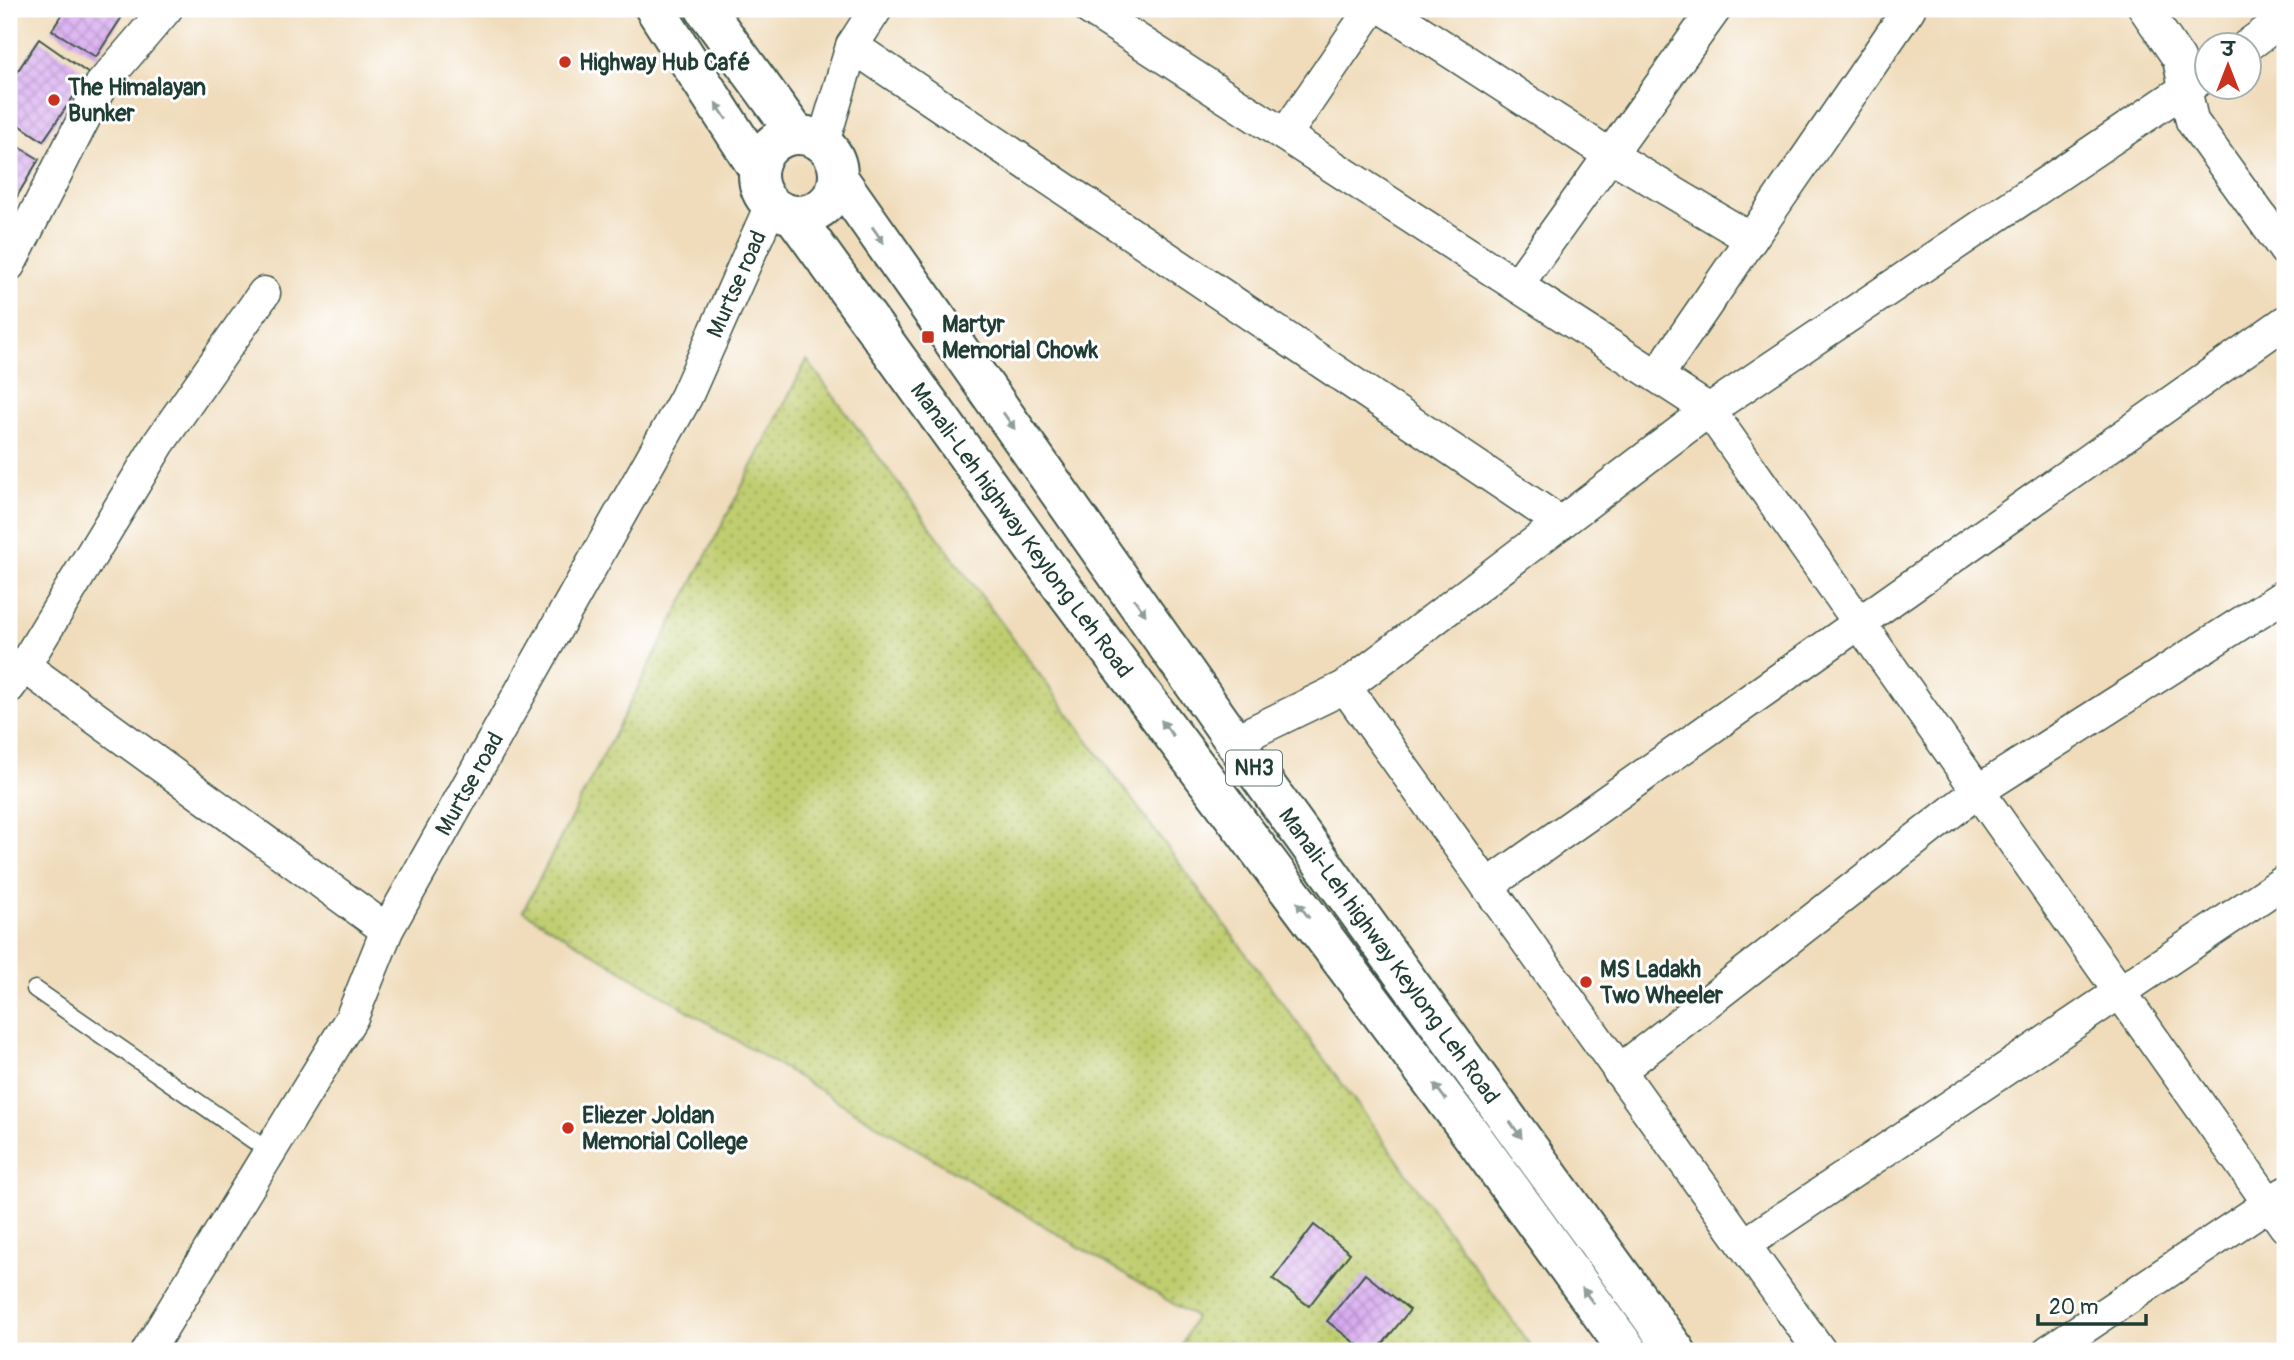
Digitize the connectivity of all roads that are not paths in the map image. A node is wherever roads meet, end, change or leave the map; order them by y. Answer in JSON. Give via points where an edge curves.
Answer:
{"nodes":[{"id":1,"x":166,"y":9,"type":"edge"},
{"id":2,"x":655,"y":9,"type":"edge"},
{"id":3,"x":705,"y":9,"type":"edge"},
{"id":4,"x":876,"y":9,"type":"edge"},
{"id":5,"x":1090,"y":9,"type":"edge"},
{"id":6,"x":1371,"y":9,"type":"edge"},
{"id":7,"x":1385,"y":9,"type":"edge"},
{"id":8,"x":1715,"y":9,"type":"edge"},
{"id":9,"x":1909,"y":9,"type":"edge"},
{"id":10,"x":2145,"y":9,"type":"edge"},
{"id":11,"x":2285,"y":18,"type":"edge"},
{"id":12,"x":2262,"y":35,"type":"edge"},
{"id":13,"x":852,"y":46,"type":"junction"},
{"id":14,"x":2192,"y":77,"type":"edge"},
{"id":15,"x":2192,"y":86,"type":"edge"},
{"id":16,"x":2194,"y":102,"type":"edge"},
{"id":17,"x":1285,"y":135,"type":"junction"},
{"id":18,"x":810,"y":139,"type":"junction"},
{"id":19,"x":1610,"y":155,"type":"junction"},
{"id":20,"x":758,"y":169,"type":"junction"},
{"id":21,"x":839,"y":179,"type":"junction"},
{"id":22,"x":782,"y":211,"type":"junction"},
{"id":23,"x":1751,"y":239,"type":"junction"},
{"id":24,"x":2285,"y":250,"type":"edge"},
{"id":25,"x":9,"y":265,"type":"edge"},
{"id":26,"x":1517,"y":285,"type":"junction"},
{"id":27,"x":264,"y":293,"type":"dead end"},
{"id":28,"x":2285,"y":322,"type":"edge"},
{"id":29,"x":1657,"y":376,"type":"junction"},
{"id":30,"x":1709,"y":410,"type":"junction"},
{"id":31,"x":1561,"y":523,"type":"junction"},
{"id":32,"x":2285,"y":595,"type":"edge"},
{"id":33,"x":1860,"y":624,"type":"junction"},
{"id":34,"x":16,"y":677,"type":"edge"},
{"id":35,"x":1345,"y":687,"type":"junction"},
{"id":36,"x":1234,"y":741,"type":"junction"},
{"id":37,"x":1978,"y":791,"type":"junction"},
{"id":38,"x":2285,"y":881,"type":"edge"},
{"id":39,"x":1487,"y":886,"type":"junction"},
{"id":40,"x":387,"y":930,"type":"junction"},
{"id":41,"x":35,"y":989,"type":"dead end"},
{"id":42,"x":2120,"y":991,"type":"junction"},
{"id":43,"x":1619,"y":1071,"type":"junction"},
{"id":44,"x":270,"y":1152,"type":"junction"},
{"id":45,"x":2280,"y":1208,"type":"edge"},
{"id":46,"x":1744,"y":1245,"type":"junction"},
{"id":47,"x":148,"y":1351,"type":"edge"},
{"id":48,"x":1628,"y":1351,"type":"edge"},
{"id":49,"x":1676,"y":1351,"type":"edge"},
{"id":50,"x":1820,"y":1351,"type":"edge"},
{"id":51,"x":2049,"y":1351,"type":"edge"}],
"edges":[{"from":1,"to":25,"type":"street","via":[[100,85]]},
{"from":20,"to":2,"type":"highway","number":"NH3","one_way":true},
{"from":3,"to":18,"type":"highway","number":"NH3"},
{"from":4,"to":13,"type":"street"},
{"from":5,"to":17,"type":"street"},
{"from":6,"to":17,"type":"street"},
{"from":7,"to":19,"type":"street"},
{"from":8,"to":19,"type":"street"},
{"from":9,"to":23,"type":"street"},
{"from":10,"to":14,"type":"street"},
{"from":11,"to":12,"type":"street"},
{"from":13,"to":18,"type":"street"},
{"from":13,"to":31,"type":"street"},
{"from":15,"to":30,"type":"street"},
{"from":16,"to":24,"type":"street","via":[[2192,121]]},
{"from":17,"to":26,"type":"street"},
{"from":18,"to":20,"type":"highway","via":[[783,138],[771,145]]},
{"from":18,"to":21,"type":"highway","number":"NH3","via":[[832,153]]},
{"from":19,"to":23,"type":"street"},
{"from":19,"to":26,"type":"street"},
{"from":20,"to":22,"type":"highway","number":"NH3","via":[[763,195]]},
{"from":21,"to":22,"type":"highway","via":[[836,192],[819,211]]},
{"from":21,"to":36,"type":"highway","name":"Manali-Leh highway Keylong Leh Road","number":"NH3","one_way":true},
{"from":22,"to":40,"type":"street","name":"Murtse road","via":[[686,397]]},
{"from":48,"to":22,"type":"highway","name":"Manali-Leh highway Keylong Leh Road","number":"NH3","one_way":true},
{"from":23,"to":29,"type":"street"},
{"from":26,"to":29,"type":"street"},
{"from":27,"to":34,"type":"street","via":[[159,443]]},
{"from":28,"to":33,"type":"street"},
{"from":29,"to":30,"type":"street"},
{"from":30,"to":31,"type":"street"},
{"from":30,"to":33,"type":"street"},
{"from":31,"to":35,"type":"street"},
{"from":32,"to":37,"type":"street"},
{"from":33,"to":37,"type":"street"},
{"from":33,"to":39,"type":"street"},
{"from":34,"to":40,"type":"street"},
{"from":35,"to":36,"type":"street"},
{"from":35,"to":39,"type":"street"},
{"from":36,"to":49,"type":"highway","name":"Manali-Leh highway Keylong Leh Road","number":"NH3","one_way":true},
{"from":37,"to":42,"type":"street"},
{"from":37,"to":43,"type":"street"},
{"from":38,"to":42,"type":"street"},
{"from":39,"to":43,"type":"street"},
{"from":40,"to":44,"type":"street","name":"Murtse road","via":[[352,1017]]},
{"from":41,"to":44,"type":"lane"},
{"from":42,"to":45,"type":"street"},
{"from":42,"to":46,"type":"street"},
{"from":43,"to":46,"type":"street"},
{"from":44,"to":47,"type":"street","name":"Murtse road"},
{"from":45,"to":51,"type":"street"},
{"from":46,"to":50,"type":"street"}]}
